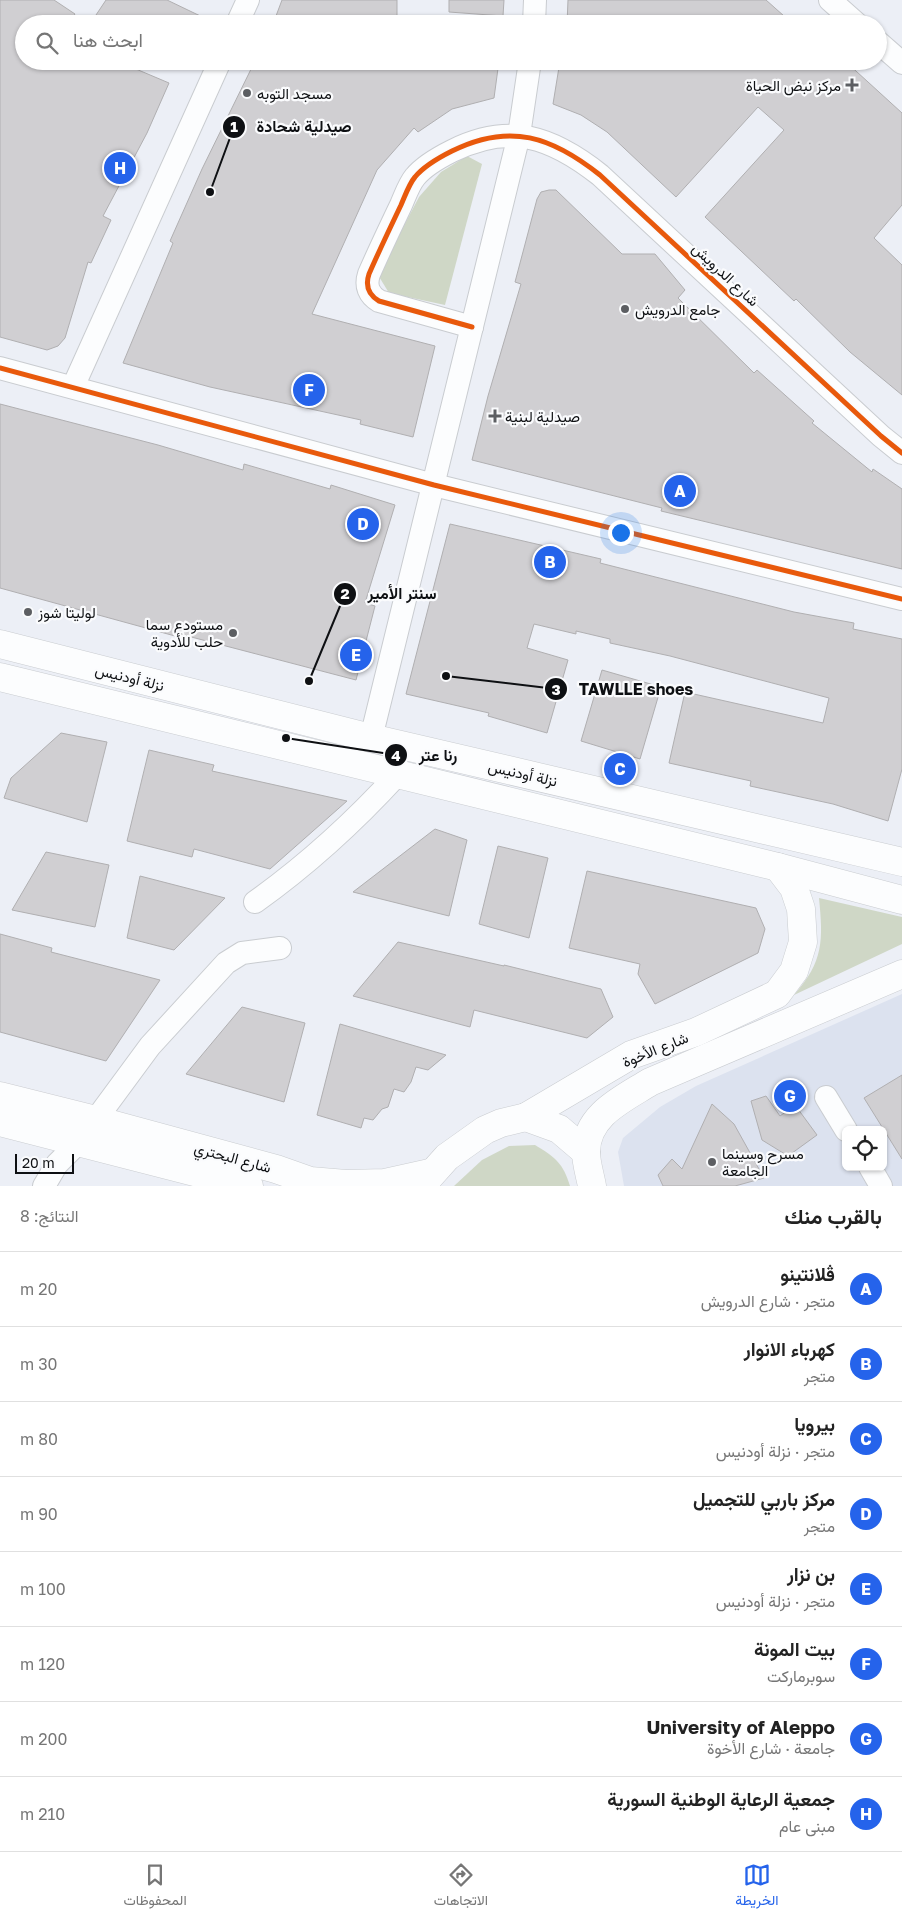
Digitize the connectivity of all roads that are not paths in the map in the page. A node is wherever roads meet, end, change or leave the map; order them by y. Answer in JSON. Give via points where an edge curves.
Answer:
{"nodes":[{"id":1,"x":248,"y":0,"type":"edge"},
{"id":2,"x":535,"y":0,"type":"edge"},
{"id":3,"x":830,"y":0,"type":"edge"},
{"id":4,"x":241,"y":15,"type":"edge"},
{"id":5,"x":534,"y":15,"type":"edge"},
{"id":6,"x":847,"y":15,"type":"edge"},
{"id":7,"x":887,"y":50,"type":"edge"},
{"id":8,"x":902,"y":63,"type":"edge"},
{"id":9,"x":216,"y":70,"type":"edge"},
{"id":10,"x":529,"y":70,"type":"edge"},
{"id":11,"x":519,"y":134,"type":"junction"},
{"id":12,"x":472,"y":327,"type":"junction"},
{"id":13,"x":0,"y":368,"type":"edge"},
{"id":14,"x":73,"y":387,"type":"junction"},
{"id":15,"x":902,"y":453,"type":"edge"},
{"id":16,"x":434,"y":485,"type":"junction"},
{"id":17,"x":902,"y":599,"type":"edge"},
{"id":18,"x":0,"y":644,"type":"edge"},
{"id":19,"x":0,"y":677,"type":"edge"},
{"id":20,"x":371,"y":738,"type":"junction"},
{"id":21,"x":398,"y":774,"type":"junction"},
{"id":22,"x":902,"y":862,"type":"edge"},
{"id":23,"x":778,"y":867,"type":"junction"},
{"id":24,"x":902,"y":900,"type":"edge"},
{"id":25,"x":255,"y":902,"type":"dead end"},
{"id":26,"x":280,"y":948,"type":"dead end"},
{"id":27,"x":902,"y":974,"type":"edge"},
{"id":28,"x":0,"y":1096,"type":"edge"},
{"id":29,"x":826,"y":1097,"type":"dead end"},
{"id":30,"x":526,"y":1117,"type":"junction"},
{"id":31,"x":96,"y":1120,"type":"junction"},
{"id":32,"x":0,"y":1122,"type":"edge"},
{"id":33,"x":844,"y":1126,"type":"edge"},
{"id":34,"x":80,"y":1141,"type":"junction"},
{"id":35,"x":586,"y":1152,"type":"junction"},
{"id":36,"x":872,"y":1171,"type":"edge"},
{"id":37,"x":426,"y":1180,"type":"edge"},
{"id":38,"x":44,"y":1186,"type":"edge"},
{"id":39,"x":249,"y":1186,"type":"edge"},
{"id":40,"x":592,"y":1186,"type":"edge"},
{"id":41,"x":881,"y":1186,"type":"edge"}],
"edges":[{"from":1,"to":4,"type":"street"},
{"from":2,"to":5,"type":"street"},
{"from":3,"to":6,"type":"street"},
{"from":7,"to":8,"type":"street"},
{"from":9,"to":14,"type":"street"},
{"from":10,"to":11,"type":"street"},
{"from":11,"to":12,"type":"street"},
{"from":11,"to":12,"type":"street","via":[[462,146],[445,154],[414,178],[367,280],[369,293],[379,302]]},
{"from":11,"to":15,"type":"street","name":"شارع الدرويش","via":[[562,150],[600,175]]},
{"from":12,"to":16,"type":"street"},
{"from":13,"to":14,"type":"street"},
{"from":14,"to":16,"type":"street"},
{"from":16,"to":17,"type":"street"},
{"from":16,"to":20,"type":"street"},
{"from":18,"to":20,"type":"main road","name":"نزلة أودنيس"},
{"from":19,"to":21,"type":"main road"},
{"from":20,"to":22,"type":"main road","name":"نزلة أودنيس"},
{"from":21,"to":23,"type":"main road"},
{"from":21,"to":25,"type":"street","via":[[367,808],[286,880]]},
{"from":23,"to":24,"type":"main road"},
{"from":23,"to":30,"type":"main road","name":"شارع الأخوة","via":[[794,888],[801,909],[803,942],[794,971],[777,994],[696,1032],[631,1055]]},
{"from":26,"to":31,"type":"street","via":[[242,953],[226,963],[150,1046]]},
{"from":27,"to":35,"type":"main road","name":"شارع الأخوة","via":[[650,1082],[600,1115],[589,1131]]},
{"from":28,"to":31,"type":"main road","name":"شارع البحتري"},
{"from":29,"to":33,"type":"street"},
{"from":30,"to":35,"type":"main road","via":[[559,1129]]},
{"from":30,"to":37,"type":"main road","name":"شارع الأخوة","via":[[478,1134],[447,1157]]},
{"from":31,"to":34,"type":"street"},
{"from":31,"to":37,"type":"main road","name":"شارع البحتري","via":[[310,1181],[346,1184]]},
{"from":32,"to":34,"type":"main road","name":"شارع البحتري"},
{"from":34,"to":38,"type":"street","via":[[57,1164]]},
{"from":34,"to":39,"type":"main road","name":"شارع البحتري"},
{"from":35,"to":40,"type":"main road","name":"شارع الأخوة"},
{"from":36,"to":41,"type":"street"}]}
